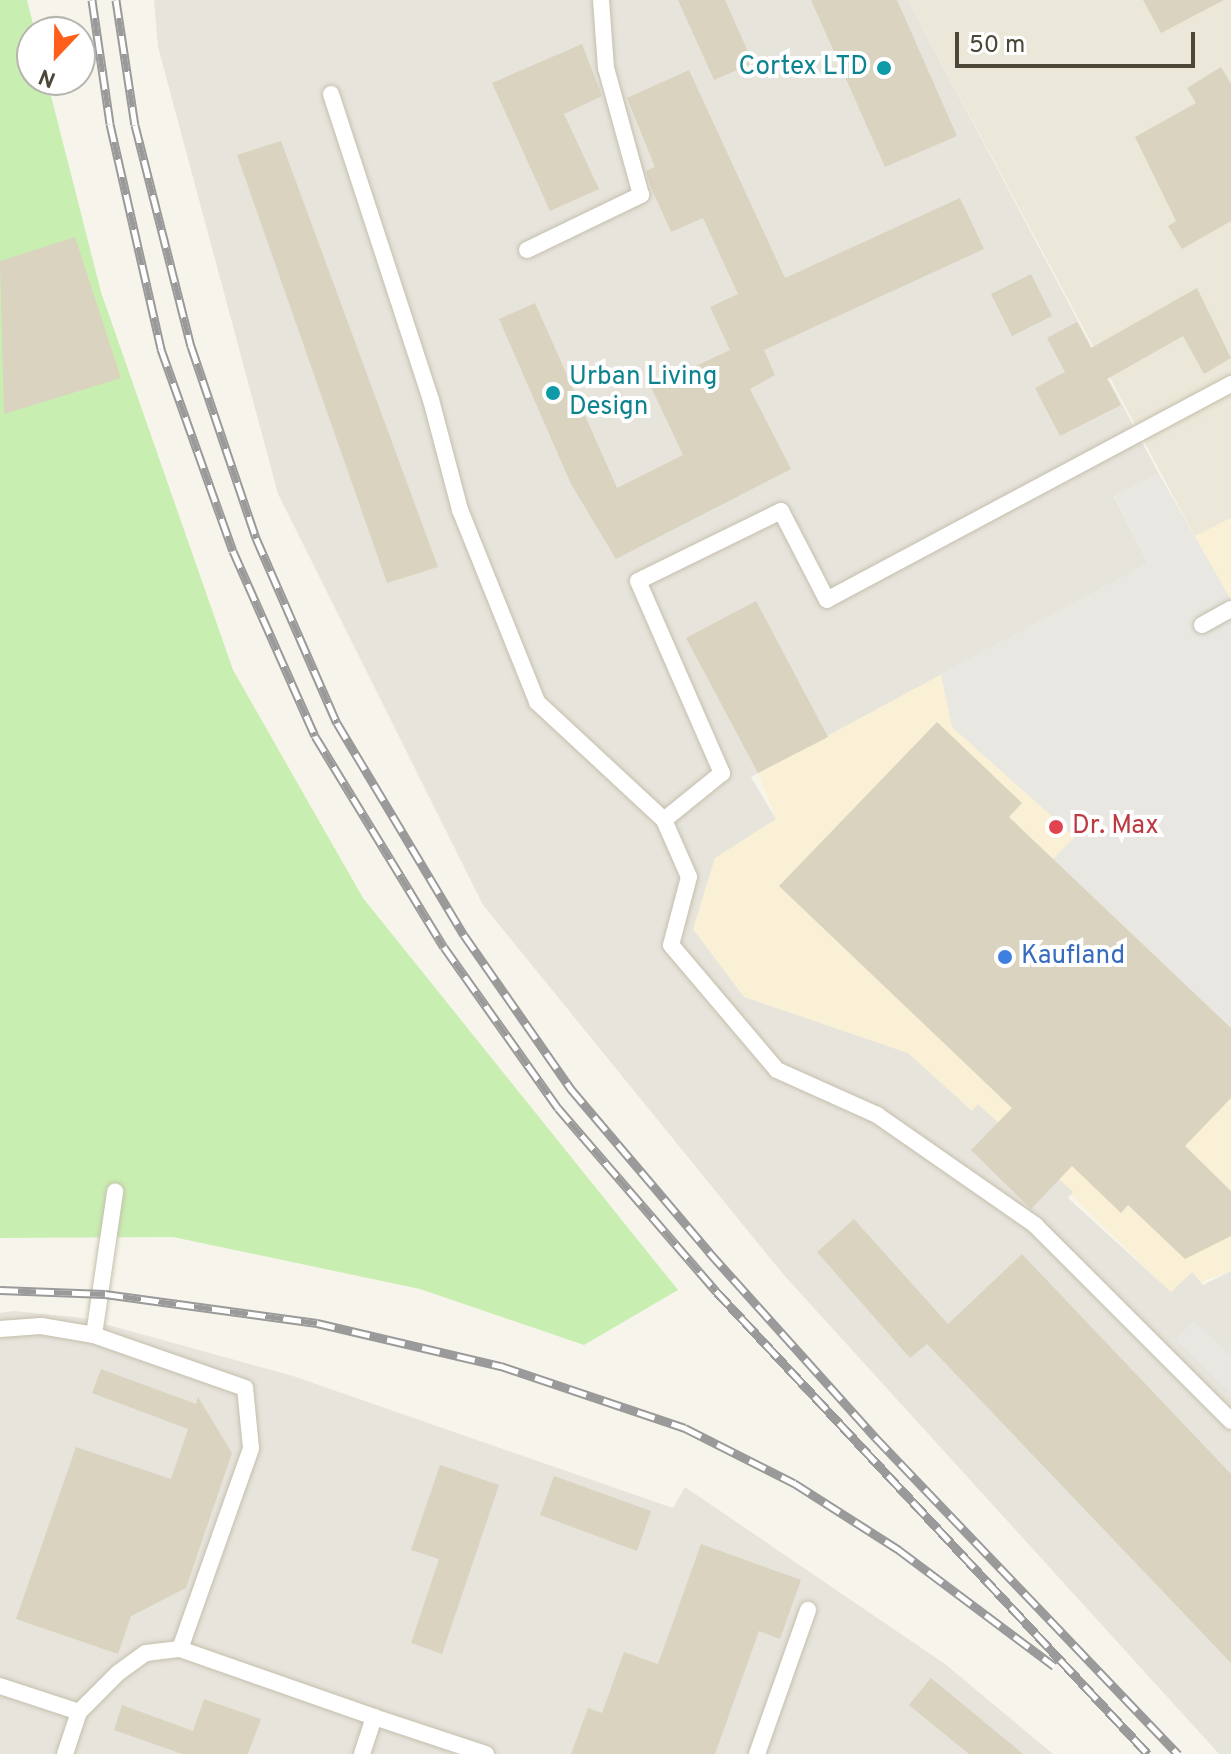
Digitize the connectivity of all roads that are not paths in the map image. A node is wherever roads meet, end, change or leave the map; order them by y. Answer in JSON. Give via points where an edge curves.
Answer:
{"nodes":[{"id":1,"x":601,"y":0,"type":"edge"},
{"id":2,"x":331,"y":94,"type":"dead end"},
{"id":3,"x":527,"y":250,"type":"dead end"},
{"id":4,"x":1231,"y":384,"type":"edge"},
{"id":5,"x":1231,"y":609,"type":"edge"},
{"id":6,"x":1202,"y":625,"type":"dead end"},
{"id":7,"x":664,"y":820,"type":"junction"},
{"id":8,"x":115,"y":1192,"type":"dead end"},
{"id":9,"x":0,"y":1329,"type":"edge"},
{"id":10,"x":94,"y":1335,"type":"junction"},
{"id":11,"x":1231,"y":1421,"type":"edge"},
{"id":12,"x":808,"y":1610,"type":"dead end"},
{"id":13,"x":180,"y":1649,"type":"junction"},
{"id":14,"x":0,"y":1686,"type":"edge"},
{"id":15,"x":79,"y":1712,"type":"junction"},
{"id":16,"x":374,"y":1717,"type":"junction"},
{"id":17,"x":65,"y":1754,"type":"edge"},
{"id":18,"x":362,"y":1754,"type":"edge"},
{"id":19,"x":486,"y":1754,"type":"edge"},
{"id":20,"x":757,"y":1754,"type":"edge"}],
"edges":[{"from":1,"to":3,"type":"lane","via":[[606,68],[641,195]]},
{"from":2,"to":7,"type":"lane","via":[[431,400],[460,510],[537,702]]},
{"from":4,"to":7,"type":"lane","via":[[827,600],[781,511],[638,581],[722,773]]},
{"from":5,"to":6,"type":"lane"},
{"from":7,"to":11,"type":"lane","via":[[689,877],[671,945],[777,1070],[877,1115],[1035,1225]]},
{"from":8,"to":10,"type":"lane"},
{"from":9,"to":10,"type":"lane","via":[[41,1326]]},
{"from":10,"to":13,"type":"lane","via":[[245,1388],[251,1448]]},
{"from":12,"to":20,"type":"lane"},
{"from":13,"to":15,"type":"lane","via":[[146,1653]]},
{"from":13,"to":16,"type":"lane"},
{"from":14,"to":15,"type":"lane"},
{"from":15,"to":17,"type":"lane"},
{"from":16,"to":18,"type":"lane"},
{"from":16,"to":19,"type":"lane"}]}
